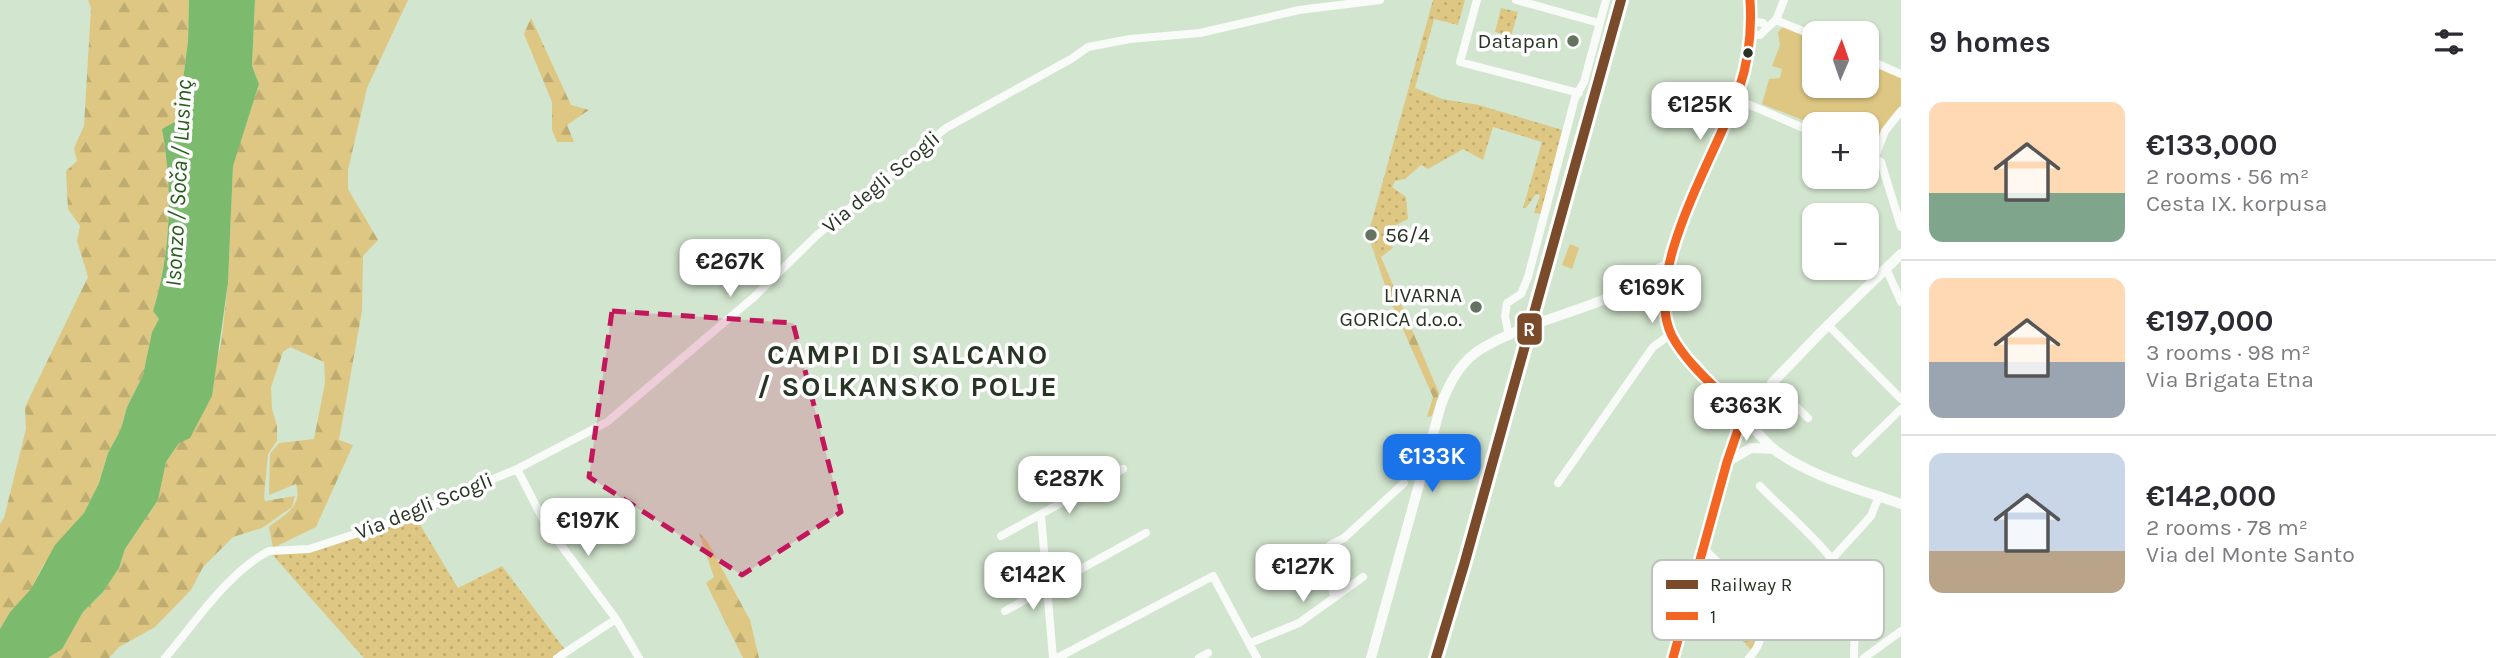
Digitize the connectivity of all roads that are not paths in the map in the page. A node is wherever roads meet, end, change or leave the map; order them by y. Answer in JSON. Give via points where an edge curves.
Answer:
{"nodes":[{"id":1,"x":1380,"y":0,"type":"edge"},
{"id":2,"x":1477,"y":0,"type":"edge"},
{"id":3,"x":1516,"y":0,"type":"edge"},
{"id":4,"x":1606,"y":0,"type":"edge"},
{"id":5,"x":1750,"y":0,"type":"edge"},
{"id":6,"x":1784,"y":0,"type":"edge"},
{"id":7,"x":1776,"y":20,"type":"junction"},
{"id":8,"x":1751,"y":21,"type":"junction"},
{"id":9,"x":1600,"y":23,"type":"junction"},
{"id":10,"x":1767,"y":28,"type":"junction"},
{"id":11,"x":1802,"y":31,"type":"edge"},
{"id":12,"x":1751,"y":35,"type":"junction"},
{"id":13,"x":1880,"y":65,"type":"edge"},
{"id":14,"x":1901,"y":74,"type":"edge"},
{"id":15,"x":1579,"y":93,"type":"junction"},
{"id":16,"x":1736,"y":99,"type":"junction"},
{"id":17,"x":1901,"y":111,"type":"edge"},
{"id":18,"x":1802,"y":127,"type":"edge"},
{"id":19,"x":1879,"y":141,"type":"edge"},
{"id":20,"x":1879,"y":161,"type":"edge"},
{"id":21,"x":1898,"y":204,"type":"edge"},
{"id":22,"x":1901,"y":227,"type":"edge"},
{"id":23,"x":1901,"y":254,"type":"edge"},
{"id":24,"x":1671,"y":263,"type":"junction"},
{"id":25,"x":1886,"y":268,"type":"junction"},
{"id":26,"x":1901,"y":302,"type":"edge"},
{"id":27,"x":1828,"y":325,"type":"junction"},
{"id":28,"x":1671,"y":334,"type":"junction"},
{"id":29,"x":1509,"y":336,"type":"junction"},
{"id":30,"x":1699,"y":368,"type":"dead end"},
{"id":31,"x":1772,"y":383,"type":"joint"},
{"id":32,"x":1901,"y":399,"type":"edge"},
{"id":33,"x":1901,"y":409,"type":"edge"},
{"id":34,"x":1743,"y":415,"type":"dead end"},
{"id":35,"x":1808,"y":418,"type":"dead end"},
{"id":36,"x":1774,"y":449,"type":"junction"},
{"id":37,"x":1856,"y":453,"type":"dead end"},
{"id":38,"x":517,"y":469,"type":"junction"},
{"id":39,"x":1123,"y":469,"type":"dead end"},
{"id":40,"x":1558,"y":483,"type":"dead end"},
{"id":41,"x":1404,"y":484,"type":"dead end"},
{"id":42,"x":1760,"y":486,"type":"dead end"},
{"id":43,"x":1879,"y":496,"type":"junction"},
{"id":44,"x":1901,"y":504,"type":"edge"},
{"id":45,"x":1041,"y":515,"type":"junction"},
{"id":46,"x":1146,"y":533,"type":"dead end"},
{"id":47,"x":1001,"y":536,"type":"dead end"},
{"id":48,"x":1704,"y":549,"type":"junction"},
{"id":49,"x":1832,"y":559,"type":"joint"},
{"id":50,"x":1701,"y":560,"type":"edge"},
{"id":51,"x":1715,"y":560,"type":"edge"},
{"id":52,"x":1363,"y":577,"type":"dead end"},
{"id":53,"x":1048,"y":588,"type":"junction"},
{"id":54,"x":1335,"y":597,"type":"junction"},
{"id":55,"x":1005,"y":611,"type":"dead end"},
{"id":56,"x":616,"y":619,"type":"junction"},
{"id":57,"x":1901,"y":631,"type":"edge"},
{"id":58,"x":1677,"y":640,"type":"edge"},
{"id":59,"x":1760,"y":640,"type":"edge"},
{"id":60,"x":1854,"y":640,"type":"edge"},
{"id":61,"x":1250,"y":643,"type":"junction"},
{"id":62,"x":1208,"y":653,"type":"dead end"},
{"id":63,"x":165,"y":658,"type":"edge"},
{"id":64,"x":557,"y":658,"type":"edge"},
{"id":65,"x":639,"y":658,"type":"edge"},
{"id":66,"x":1055,"y":658,"type":"edge"},
{"id":67,"x":1199,"y":658,"type":"edge"},
{"id":68,"x":1257,"y":658,"type":"edge"},
{"id":69,"x":1371,"y":658,"type":"edge"},
{"id":70,"x":1672,"y":658,"type":"edge"},
{"id":71,"x":1749,"y":658,"type":"edge"},
{"id":72,"x":1854,"y":658,"type":"edge"},
{"id":73,"x":1864,"y":658,"type":"edge"}],
"edges":[{"from":1,"to":38,"type":"street","name":"Via degli Scogli","via":[[1299,10],[1200,33],[1088,47],[946,128],[816,236],[754,297],[607,422]]},
{"from":2,"to":15,"type":"street","via":[[1460,62]]},
{"from":3,"to":9,"type":"street"},
{"from":4,"to":9,"type":"street"},
{"from":5,"to":8,"type":"main road"},
{"from":6,"to":7,"type":"street"},
{"from":7,"to":10,"type":"street"},
{"from":7,"to":11,"type":"street"},
{"from":8,"to":10,"type":"street"},
{"from":8,"to":12,"type":"main road"},
{"from":9,"to":15,"type":"street"},
{"from":10,"to":12,"type":"street","via":[[1760,35]]},
{"from":12,"to":16,"type":"main road"},
{"from":13,"to":14,"type":"street"},
{"from":15,"to":29,"type":"street","via":[[1528,277],[1521,294],[1507,303],[1504,316]]},
{"from":16,"to":18,"type":"street"},
{"from":16,"to":24,"type":"main road","via":[[1680,227]]},
{"from":17,"to":19,"type":"street"},
{"from":20,"to":21,"type":"street"},
{"from":21,"to":22,"type":"street"},
{"from":23,"to":25,"type":"street"},
{"from":24,"to":28,"type":"main road","via":[[1666,287]]},
{"from":24,"to":29,"type":"main road","via":[[1619,294]]},
{"from":25,"to":26,"type":"street"},
{"from":25,"to":27,"type":"street"},
{"from":27,"to":31,"type":"street"},
{"from":27,"to":32,"type":"street"},
{"from":28,"to":30,"type":"main road"},
{"from":28,"to":40,"type":"street","via":[[1653,347]]},
{"from":29,"to":69,"type":"main road","via":[[1462,365],[1447,388]]},
{"from":31,"to":35,"type":"street"},
{"from":33,"to":37,"type":"street"},
{"from":34,"to":36,"type":"main road"},
{"from":36,"to":43,"type":"main road","via":[[1818,474]]},
{"from":36,"to":48,"type":"street","via":[[1758,446],[1727,462]]},
{"from":38,"to":56,"type":"street","via":[[546,525]]},
{"from":38,"to":63,"type":"street","name":"Via degli Scogli","via":[[392,522],[309,549],[269,551],[240,570]]},
{"from":39,"to":45,"type":"street"},
{"from":41,"to":54,"type":"street","via":[[1344,538],[1330,545],[1324,557],[1325,570]]},
{"from":42,"to":49,"type":"street"},
{"from":43,"to":44,"type":"main road"},
{"from":43,"to":49,"type":"street","via":[[1871,516]]},
{"from":45,"to":47,"type":"street"},
{"from":45,"to":53,"type":"street"},
{"from":46,"to":53,"type":"street"},
{"from":48,"to":50,"type":"street"},
{"from":48,"to":51,"type":"street"},
{"from":52,"to":54,"type":"street"},
{"from":53,"to":55,"type":"street"},
{"from":53,"to":66,"type":"street"},
{"from":54,"to":61,"type":"street","via":[[1299,623]]},
{"from":56,"to":64,"type":"street"},
{"from":56,"to":65,"type":"street"},
{"from":57,"to":73,"type":"street"},
{"from":58,"to":70,"type":"street"},
{"from":59,"to":71,"type":"street"},
{"from":60,"to":72,"type":"street"},
{"from":61,"to":66,"type":"street","via":[[1213,576]]},
{"from":61,"to":68,"type":"street"},
{"from":62,"to":67,"type":"street"}]}
